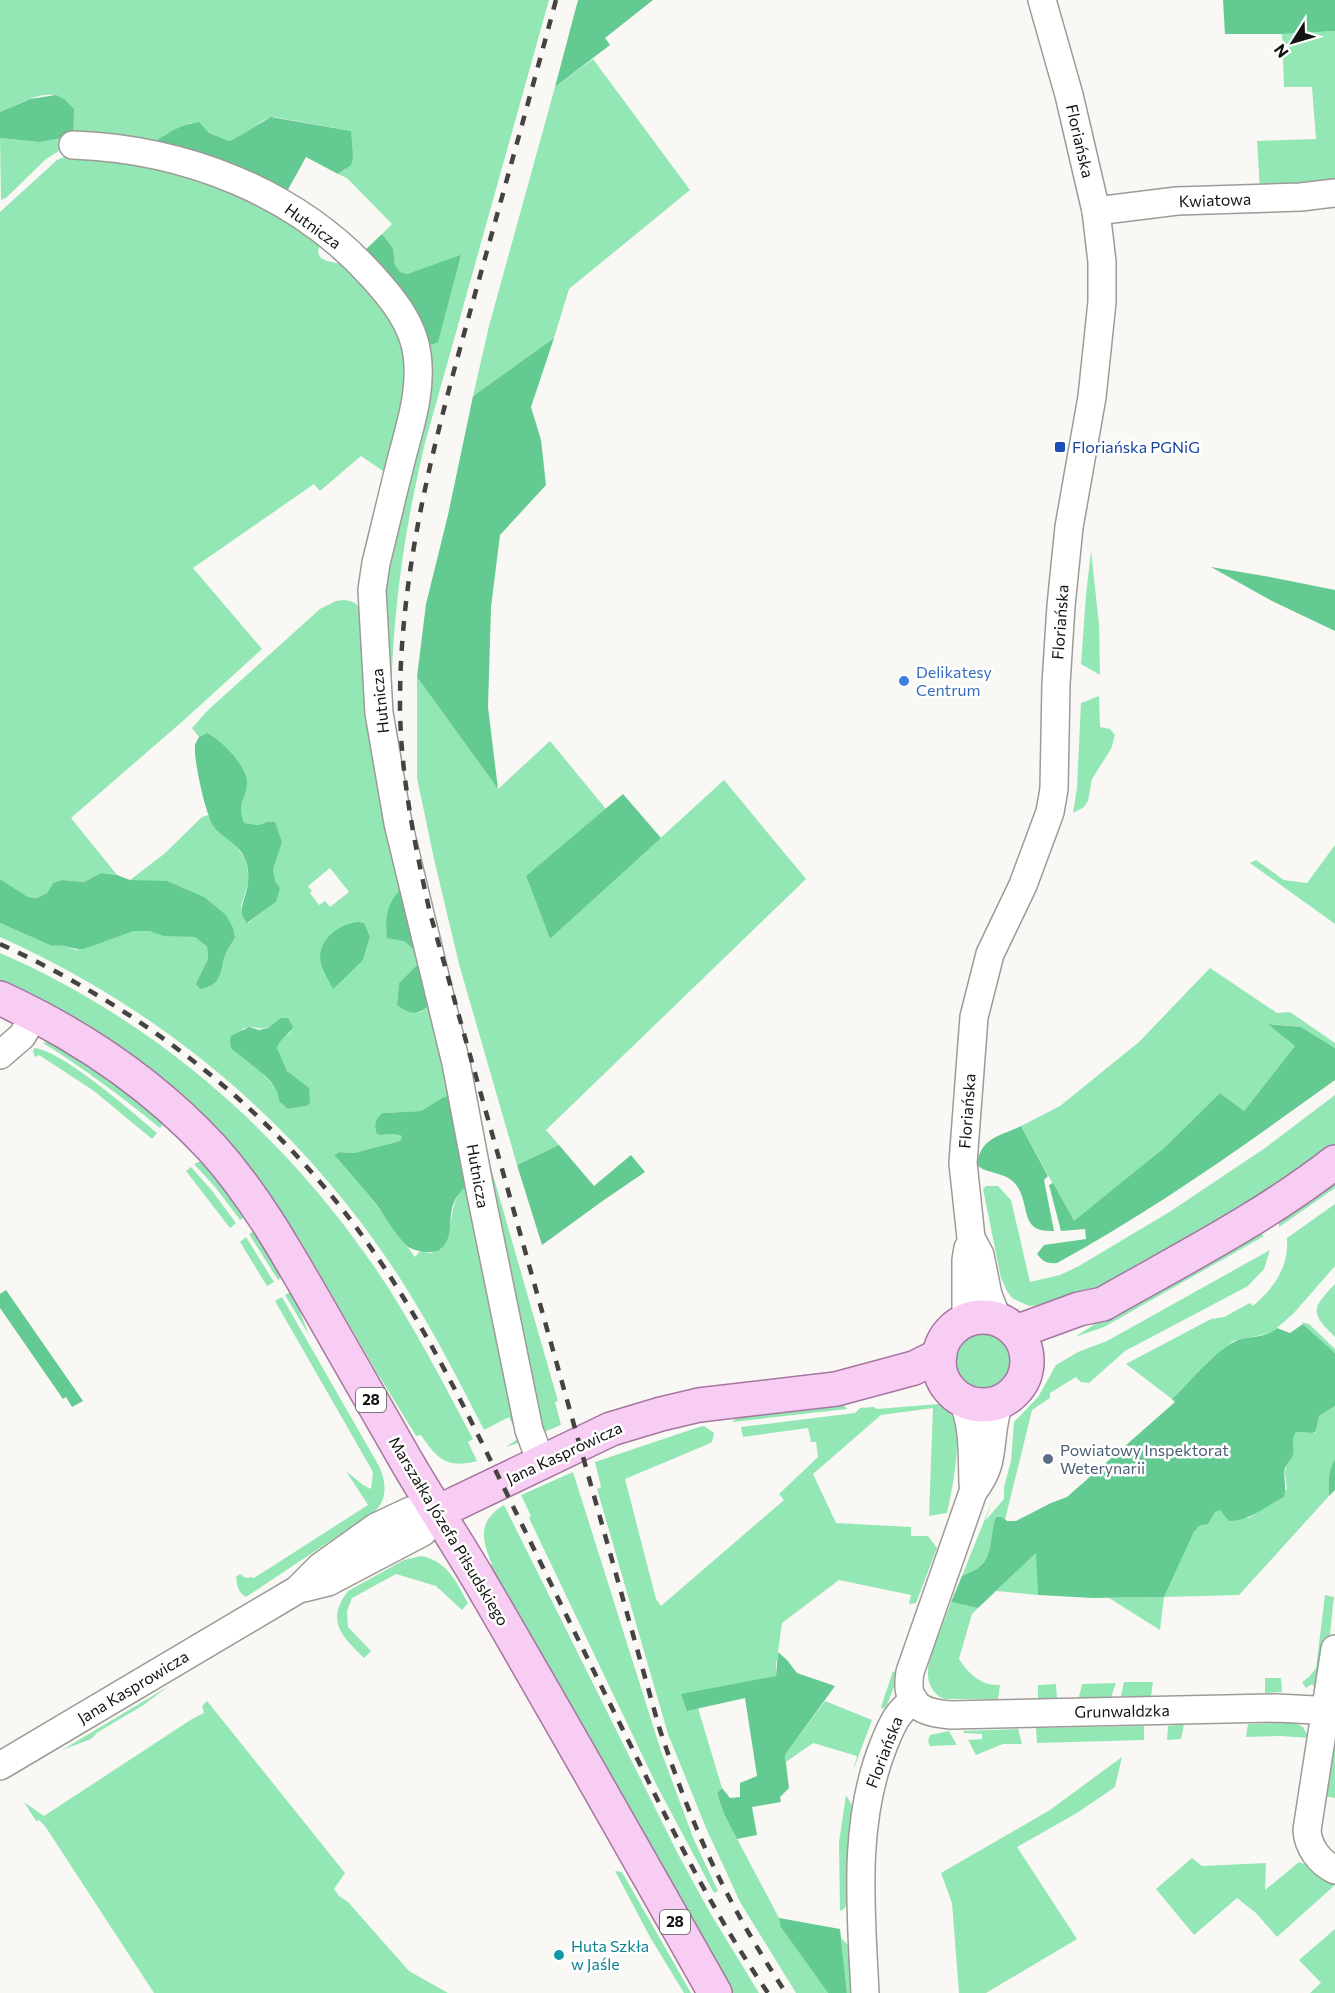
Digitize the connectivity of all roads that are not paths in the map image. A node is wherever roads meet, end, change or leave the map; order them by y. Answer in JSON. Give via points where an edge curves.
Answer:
{"nodes":[{"id":1,"x":1042,"y":0,"type":"edge"},
{"id":2,"x":73,"y":145,"type":"dead end"},
{"id":3,"x":1335,"y":193,"type":"edge"},
{"id":4,"x":1096,"y":211,"type":"junction"},
{"id":5,"x":0,"y":998,"type":"edge"},
{"id":6,"x":35,"y":1014,"type":"junction"},
{"id":7,"x":0,"y":1054,"type":"edge"},
{"id":8,"x":1335,"y":1162,"type":"edge"},
{"id":9,"x":1002,"y":1333,"type":"junction"},
{"id":10,"x":940,"y":1355,"type":"junction"},
{"id":11,"x":836,"y":1389,"type":"junction"},
{"id":12,"x":956,"y":1394,"type":"junction"},
{"id":13,"x":1000,"y":1401,"type":"junction"},
{"id":14,"x":541,"y":1462,"type":"junction"},
{"id":15,"x":973,"y":1492,"type":"junction"},
{"id":16,"x":438,"y":1512,"type":"junction"},
{"id":17,"x":1335,"y":1649,"type":"edge"},
{"id":18,"x":914,"y":1700,"type":"junction"},
{"id":19,"x":1331,"y":1710,"type":"edge"},
{"id":20,"x":0,"y":1766,"type":"edge"},
{"id":21,"x":1335,"y":1869,"type":"edge"},
{"id":22,"x":715,"y":1993,"type":"edge"},
{"id":23,"x":865,"y":1993,"type":"edge"}],
"edges":[{"from":1,"to":4,"type":"street","name":"Floriańska"},
{"from":2,"to":14,"type":"street","name":"Hutnicza","via":[[132,150],[184,162],[282,203],[324,230],[359,261],[398,307],[413,337],[418,390],[372,584],[379,712],[398,824],[456,1063],[529,1430]]},
{"from":3,"to":4,"type":"street","name":"Kwiatowa","via":[[1177,201]]},
{"from":4,"to":9,"type":"street","name":"Floriańska","via":[[1102,302],[1092,397],[1068,528],[1056,684],[1054,789],[1050,812],[1023,885],[990,954],[975,1017],[963,1163],[971,1238],[966,1260]]},
{"from":5,"to":6,"type":"main road","name":"Marszałka Józefa Piłsudskiego","number":"28"},
{"from":6,"to":7,"type":"street","via":[[22,1036]]},
{"from":6,"to":16,"type":"main road","name":"Marszałka Józefa Piłsudskiego","number":"28","via":[[111,1059],[156,1094],[243,1184]]},
{"from":8,"to":9,"type":"main road","via":[[1249,1222],[1103,1304],[1083,1323],[1038,1348]]},
{"from":9,"to":10,"type":"main road","via":[[956,1326]]},
{"from":9,"to":13,"type":"main road","via":[[1023,1380]]},
{"from":10,"to":11,"type":"main road","name":"Jana Kasprowicza","via":[[914,1368]]},
{"from":10,"to":12,"type":"main road","via":[[944,1379]]},
{"from":11,"to":12,"type":"main road","name":"Jana Kasprowicza","via":[[879,1391],[926,1386]]},
{"from":11,"to":14,"type":"main road","name":"Jana Kasprowicza","via":[[661,1414],[611,1429]]},
{"from":12,"to":13,"type":"main road","via":[[981,1405]]},
{"from":12,"to":15,"type":"street","name":"Floriańska","via":[[967,1410],[971,1428]]},
{"from":13,"to":15,"type":"street","name":"Floriańska","via":[[988,1466]]},
{"from":14,"to":16,"type":"main road","name":"Jana Kasprowicza"},
{"from":15,"to":18,"type":"street","name":"Floriańska","via":[[910,1672],[909,1688]]},
{"from":16,"to":20,"type":"street","name":"Jana Kasprowicza","via":[[423,1532],[328,1582],[297,1590]]},
{"from":16,"to":22,"type":"main road","name":"Marszałka Józefa Piłsudskiego","number":"28"},
{"from":17,"to":19,"type":"street"},
{"from":18,"to":19,"type":"street","name":"Grunwaldzka","via":[[927,1712],[950,1715]]},
{"from":18,"to":23,"type":"street","name":"Floriańska","via":[[894,1722],[866,1802],[861,1863]]},
{"from":19,"to":21,"type":"street","via":[[1308,1836],[1319,1858]]}]}
